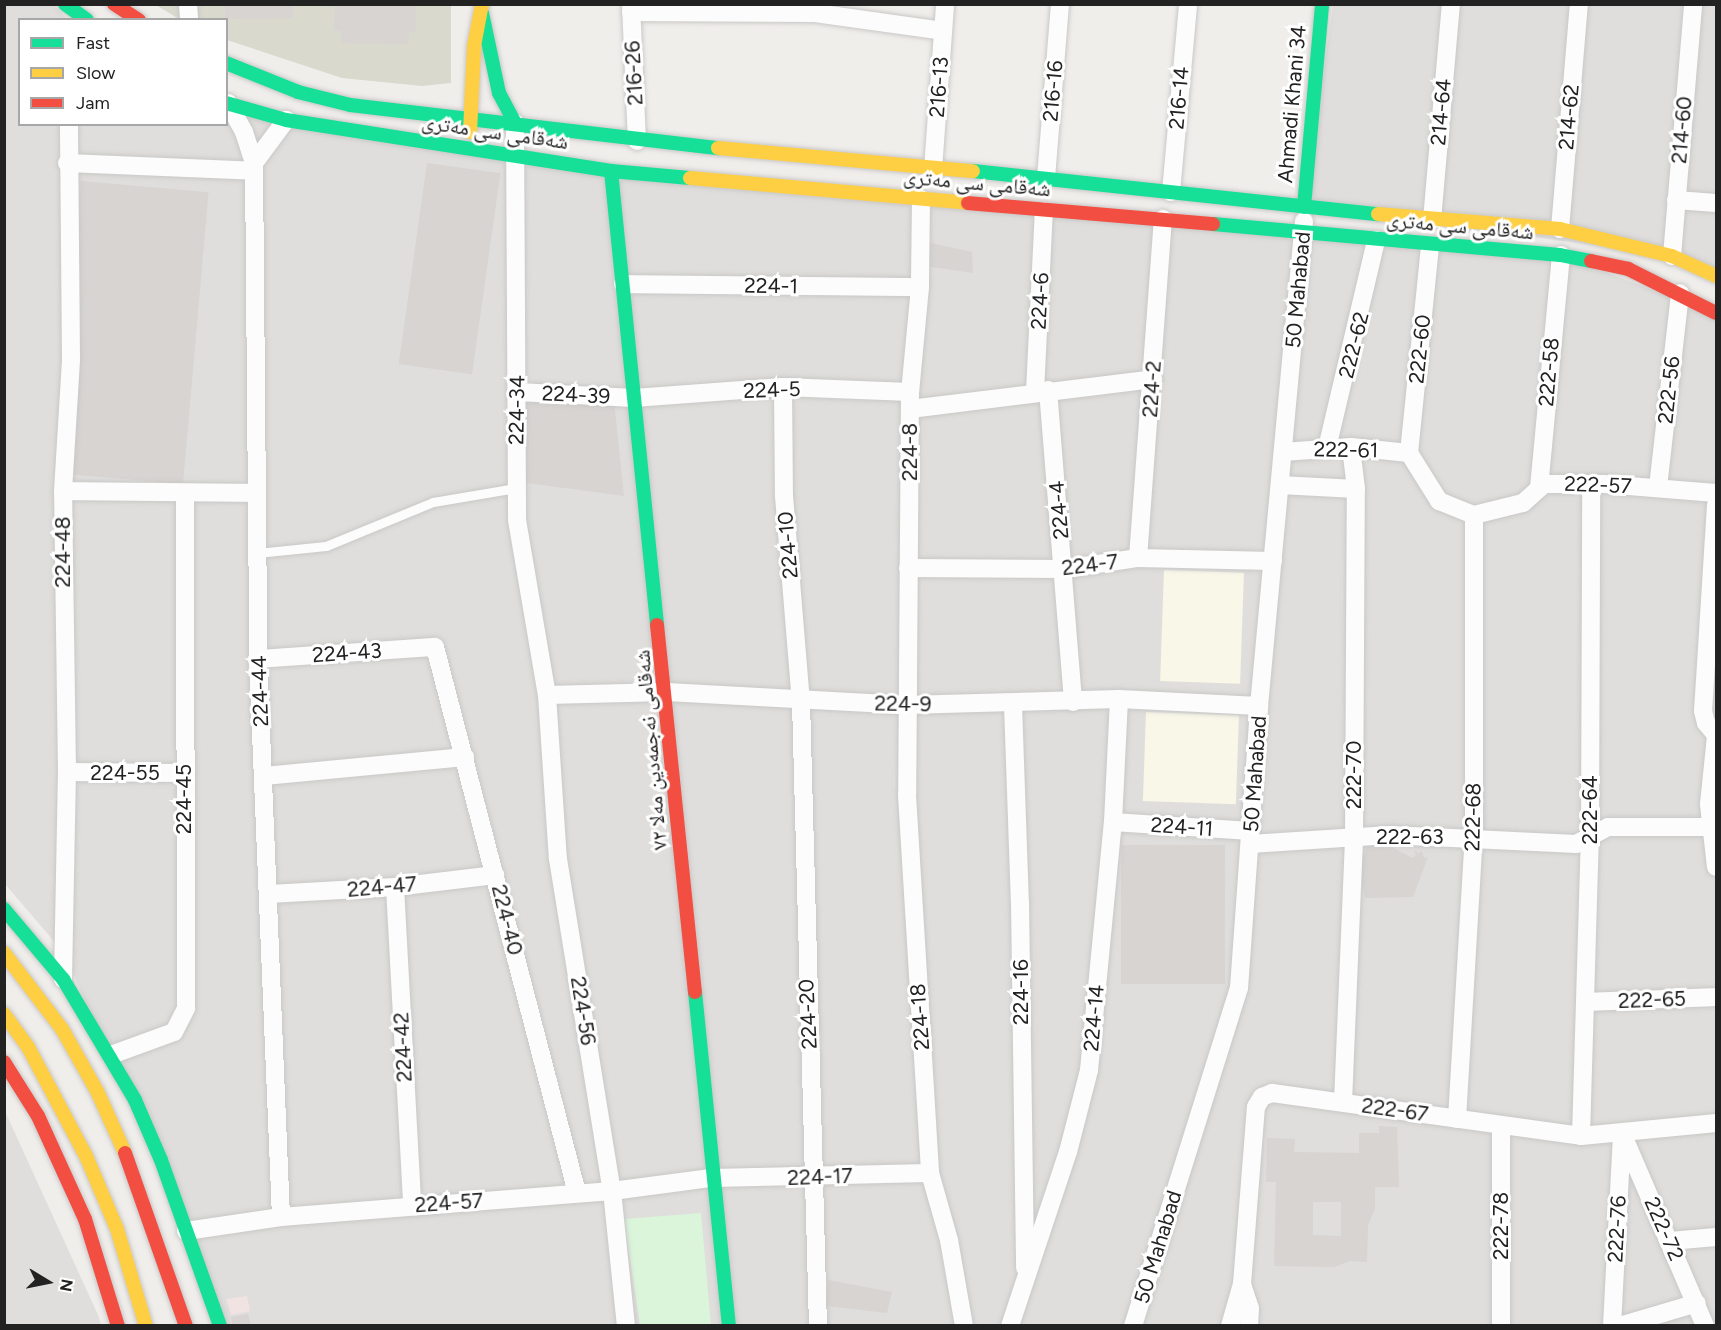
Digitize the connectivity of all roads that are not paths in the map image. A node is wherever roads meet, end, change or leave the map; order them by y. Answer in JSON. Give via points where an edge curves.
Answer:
{"nodes":[{"id":1,"x":65,"y":4,"type":"edge"},
{"id":2,"x":114,"y":4,"type":"edge"},
{"id":3,"x":945,"y":4,"type":"edge"},
{"id":4,"x":1060,"y":4,"type":"edge"},
{"id":5,"x":1188,"y":4,"type":"edge"},
{"id":6,"x":1322,"y":4,"type":"edge"},
{"id":7,"x":1451,"y":4,"type":"edge"},
{"id":8,"x":1579,"y":4,"type":"edge"},
{"id":9,"x":1693,"y":4,"type":"edge"},
{"id":10,"x":631,"y":8,"type":"edge"},
{"id":11,"x":482,"y":9,"type":"edge"},
{"id":12,"x":816,"y":9,"type":"edge"},
{"id":13,"x":84,"y":18,"type":"edge"},
{"id":14,"x":136,"y":18,"type":"edge"},
{"id":15,"x":943,"y":31,"type":"junction"},
{"id":16,"x":228,"y":64,"type":"edge"},
{"id":17,"x":228,"y":103,"type":"edge"},
{"id":18,"x":228,"y":105,"type":"edge"},
{"id":19,"x":471,"y":117,"type":"junction"},
{"id":20,"x":286,"y":120,"type":"junction"},
{"id":21,"x":515,"y":123,"type":"junction"},
{"id":22,"x":69,"y":126,"type":"edge"},
{"id":23,"x":638,"y":141,"type":"junction"},
{"id":24,"x":470,"y":147,"type":"junction"},
{"id":25,"x":515,"y":155,"type":"junction"},
{"id":26,"x":67,"y":163,"type":"junction"},
{"id":27,"x":254,"y":167,"type":"junction"},
{"id":28,"x":933,"y":169,"type":"junction"},
{"id":29,"x":611,"y":171,"type":"junction"},
{"id":30,"x":1046,"y":178,"type":"junction"},
{"id":31,"x":1171,"y":192,"type":"junction"},
{"id":32,"x":921,"y":199,"type":"junction"},
{"id":33,"x":1676,"y":200,"type":"junction"},
{"id":34,"x":1716,"y":203,"type":"edge"},
{"id":35,"x":1305,"y":207,"type":"junction"},
{"id":36,"x":1044,"y":210,"type":"junction"},
{"id":37,"x":1163,"y":219,"type":"junction"},
{"id":38,"x":1432,"y":220,"type":"junction"},
{"id":39,"x":1560,"y":229,"type":"junction"},
{"id":40,"x":1304,"y":232,"type":"junction"},
{"id":41,"x":1376,"y":240,"type":"junction"},
{"id":42,"x":1430,"y":246,"type":"junction"},
{"id":43,"x":1562,"y":255,"type":"junction"},
{"id":44,"x":1672,"y":255,"type":"junction"},
{"id":45,"x":1716,"y":276,"type":"edge"},
{"id":46,"x":623,"y":284,"type":"junction"},
{"id":47,"x":920,"y":287,"type":"junction"},
{"id":48,"x":1680,"y":293,"type":"junction"},
{"id":49,"x":1716,"y":313,"type":"edge"},
{"id":50,"x":1154,"y":379,"type":"junction"},
{"id":51,"x":783,"y":387,"type":"junction"},
{"id":52,"x":1041,"y":391,"type":"junction"},
{"id":53,"x":518,"y":392,"type":"junction"},
{"id":54,"x":634,"y":398,"type":"junction"},
{"id":55,"x":910,"y":400,"type":"junction"},
{"id":56,"x":1351,"y":447,"type":"junction"},
{"id":57,"x":1327,"y":448,"type":"junction"},
{"id":58,"x":1283,"y":452,"type":"junction"},
{"id":59,"x":1409,"y":453,"type":"junction"},
{"id":60,"x":1591,"y":484,"type":"junction"},
{"id":61,"x":1280,"y":485,"type":"junction"},
{"id":62,"x":1658,"y":487,"type":"junction"},
{"id":63,"x":516,"y":488,"type":"junction"},
{"id":64,"x":1539,"y":488,"type":"junction"},
{"id":65,"x":1356,"y":489,"type":"junction"},
{"id":66,"x":63,"y":491,"type":"junction"},
{"id":67,"x":1716,"y":493,"type":"edge"},
{"id":68,"x":256,"y":494,"type":"junction"},
{"id":69,"x":185,"y":495,"type":"junction"},
{"id":70,"x":1716,"y":505,"type":"edge"},
{"id":71,"x":1474,"y":515,"type":"junction"},
{"id":72,"x":257,"y":553,"type":"junction"},
{"id":73,"x":1138,"y":558,"type":"junction"},
{"id":74,"x":1273,"y":561,"type":"junction"},
{"id":75,"x":908,"y":568,"type":"junction"},
{"id":76,"x":1064,"y":569,"type":"junction"},
{"id":77,"x":435,"y":647,"type":"joint"},
{"id":78,"x":258,"y":660,"type":"junction"},
{"id":79,"x":667,"y":692,"type":"junction"},
{"id":80,"x":547,"y":695,"type":"junction"},
{"id":81,"x":1119,"y":699,"type":"junction"},
{"id":82,"x":801,"y":702,"type":"junction"},
{"id":83,"x":1073,"y":702,"type":"junction"},
{"id":84,"x":906,"y":705,"type":"junction"},
{"id":85,"x":1013,"y":705,"type":"junction"},
{"id":86,"x":1259,"y":706,"type":"junction"},
{"id":87,"x":1716,"y":736,"type":"edge"},
{"id":88,"x":465,"y":758,"type":"junction"},
{"id":89,"x":67,"y":772,"type":"junction"},
{"id":90,"x":183,"y":773,"type":"junction"},
{"id":91,"x":264,"y":776,"type":"junction"},
{"id":92,"x":1113,"y":822,"type":"junction"},
{"id":93,"x":1710,"y":827,"type":"junction"},
{"id":94,"x":1354,"y":837,"type":"junction"},
{"id":95,"x":1474,"y":837,"type":"junction"},
{"id":96,"x":1590,"y":837,"type":"junction"},
{"id":97,"x":1250,"y":838,"type":"junction"},
{"id":98,"x":1716,"y":867,"type":"edge"},
{"id":99,"x":495,"y":875,"type":"junction"},
{"id":100,"x":395,"y":887,"type":"junction"},
{"id":101,"x":269,"y":894,"type":"junction"},
{"id":102,"x":4,"y":909,"type":"edge"},
{"id":103,"x":4,"y":953,"type":"edge"},
{"id":104,"x":63,"y":979,"type":"junction"},
{"id":105,"x":1716,"y":997,"type":"edge"},
{"id":106,"x":1587,"y":1002,"type":"junction"},
{"id":107,"x":4,"y":1014,"type":"edge"},
{"id":108,"x":111,"y":1055,"type":"junction"},
{"id":109,"x":4,"y":1062,"type":"edge"},
{"id":110,"x":1343,"y":1102,"type":"junction"},
{"id":111,"x":1457,"y":1119,"type":"junction"},
{"id":112,"x":1716,"y":1123,"type":"edge"},
{"id":113,"x":1501,"y":1126,"type":"junction"},
{"id":114,"x":1622,"y":1133,"type":"junction"},
{"id":115,"x":1581,"y":1136,"type":"junction"},
{"id":116,"x":930,"y":1173,"type":"junction"},
{"id":117,"x":711,"y":1178,"type":"junction"},
{"id":118,"x":816,"y":1178,"type":"junction"},
{"id":119,"x":612,"y":1191,"type":"junction"},
{"id":120,"x":576,"y":1193,"type":"junction"},
{"id":121,"x":412,"y":1206,"type":"junction"},
{"id":122,"x":281,"y":1217,"type":"junction"},
{"id":123,"x":186,"y":1231,"type":"junction"},
{"id":124,"x":1716,"y":1237,"type":"edge"},
{"id":125,"x":1670,"y":1241,"type":"junction"},
{"id":126,"x":1025,"y":1279,"type":"junction"},
{"id":127,"x":1242,"y":1284,"type":"junction"},
{"id":128,"x":1696,"y":1304,"type":"junction"},
{"id":129,"x":621,"y":1325,"type":"edge"},
{"id":130,"x":118,"y":1326,"type":"edge"},
{"id":131,"x":146,"y":1326,"type":"edge"},
{"id":132,"x":186,"y":1326,"type":"edge"},
{"id":133,"x":220,"y":1326,"type":"edge"},
{"id":134,"x":729,"y":1326,"type":"edge"},
{"id":135,"x":818,"y":1326,"type":"edge"},
{"id":136,"x":964,"y":1326,"type":"edge"},
{"id":137,"x":1010,"y":1326,"type":"edge"},
{"id":138,"x":1133,"y":1326,"type":"edge"},
{"id":139,"x":1230,"y":1326,"type":"edge"},
{"id":140,"x":1249,"y":1326,"type":"edge"},
{"id":141,"x":1501,"y":1326,"type":"edge"},
{"id":142,"x":1612,"y":1326,"type":"edge"},
{"id":143,"x":1618,"y":1326,"type":"edge"},
{"id":144,"x":1706,"y":1326,"type":"edge"}],
"edges":[{"from":1,"to":13,"type":"main road"},
{"from":2,"to":14,"type":"main road"},
{"from":3,"to":15,"type":"street","name":"216-13"},
{"from":4,"to":30,"type":"street","name":"216-16"},
{"from":5,"to":31,"type":"street","name":"216-14"},
{"from":6,"to":35,"type":"main road","name":"Ahmadi Khani 34"},
{"from":7,"to":38,"type":"street","name":"214-64"},
{"from":8,"to":39,"type":"street","name":"214-62"},
{"from":9,"to":33,"type":"street","name":"214-60"},
{"from":10,"to":12,"type":"street"},
{"from":10,"to":23,"type":"street","name":"216-26"},
{"from":11,"to":19,"type":"main road","via":[[474,46]]},
{"from":11,"to":21,"type":"main road","via":[[499,93]]},
{"from":12,"to":15,"type":"street"},
{"from":15,"to":28,"type":"street","name":"216-13"},
{"from":16,"to":19,"type":"main road","name":"شەقامی سی مەتری","via":[[298,92],[350,105]]},
{"from":17,"to":20,"type":"main road","name":"شەقامی سی مەتری"},
{"from":18,"to":27,"type":"street","name":"224-44","via":[[244,132]]},
{"from":19,"to":21,"type":"main road","name":"شەقامی سی مەتری"},
{"from":19,"to":24,"type":"main road"},
{"from":20,"to":24,"type":"main road","name":"شەقامی سی مەتری"},
{"from":20,"to":27,"type":"street"},
{"from":21,"to":23,"type":"main road","name":"شەقامی سی مەتری"},
{"from":21,"to":25,"type":"street","name":"224-34"},
{"from":22,"to":26,"type":"street","name":"224-48"},
{"from":23,"to":28,"type":"main road","name":"شەقامی سی مەتری"},
{"from":24,"to":25,"type":"main road","name":"شەقامی سی مەتری"},
{"from":25,"to":29,"type":"main road","name":"شەقامی سی مەتری"},
{"from":25,"to":53,"type":"street","name":"224-34"},
{"from":26,"to":27,"type":"street"},
{"from":26,"to":66,"type":"street","name":"224-48","via":[[71,359]]},
{"from":27,"to":68,"type":"street","name":"224-44"},
{"from":28,"to":30,"type":"main road","name":"شەقامی سی مەتری"},
{"from":29,"to":32,"type":"main road","name":"شەقامی سی مەتری"},
{"from":29,"to":46,"type":"main road","name":"شەقامی نەجمەدین مەلا ٧٢"},
{"from":30,"to":31,"type":"main road","name":"شەقامی سی مەتری"},
{"from":31,"to":35,"type":"main road","name":"شەقامی سی مەتری"},
{"from":32,"to":36,"type":"main road","name":"شەقامی سی مەتری"},
{"from":32,"to":47,"type":"street","name":"224-8"},
{"from":33,"to":34,"type":"street"},
{"from":33,"to":44,"type":"street","name":"214-60"},
{"from":35,"to":38,"type":"main road","name":"شەقامی سی مەتری"},
{"from":35,"to":40,"type":"street","name":"50 Mahabad"},
{"from":36,"to":37,"type":"main road","name":"شەقامی سی مەتری"},
{"from":36,"to":52,"type":"street","name":"224-6"},
{"from":37,"to":40,"type":"main road","name":"شەقامی سی مەتری"},
{"from":37,"to":50,"type":"street","name":"224-2"},
{"from":38,"to":39,"type":"main road","name":"شەقامی سی مەتری"},
{"from":39,"to":44,"type":"main road","name":"شەقامی سی مەتری"},
{"from":40,"to":41,"type":"main road","name":"شەقامی سی مەتری"},
{"from":40,"to":58,"type":"street","name":"50 Mahabad"},
{"from":41,"to":42,"type":"main road","name":"شەقامی سی مەتری"},
{"from":41,"to":57,"type":"street","name":"222-62"},
{"from":42,"to":43,"type":"main road","name":"شەقامی سی مەتری"},
{"from":42,"to":59,"type":"street","name":"222-60"},
{"from":43,"to":48,"type":"main road","name":"شەقامی سی مەتری","via":[[1628,269]]},
{"from":43,"to":64,"type":"street","name":"222-58"},
{"from":44,"to":45,"type":"main road","name":"شەقامی سی مەتری"},
{"from":46,"to":47,"type":"street","name":"224-1"},
{"from":46,"to":54,"type":"main road","name":"شەقامی نەجمەدین مەلا ٧٢"},
{"from":47,"to":55,"type":"street","name":"224-8"},
{"from":48,"to":49,"type":"main road","name":"شەقامی سی مەتری"},
{"from":48,"to":62,"type":"street","name":"222-56"},
{"from":50,"to":52,"type":"street","name":"224-5","via":[[1099,388]]},
{"from":50,"to":73,"type":"street","name":"224-2"},
{"from":51,"to":54,"type":"street","name":"224-5"},
{"from":51,"to":55,"type":"street","name":"224-5"},
{"from":51,"to":82,"type":"street","name":"224-10","via":[[784,496]]},
{"from":52,"to":55,"type":"street","name":"224-5"},
{"from":52,"to":76,"type":"street","name":"224-4"},
{"from":53,"to":54,"type":"street","name":"224-39"},
{"from":53,"to":63,"type":"street","name":"224-34"},
{"from":54,"to":79,"type":"main road","name":"شەقامی نەجمەدین مەلا ٧٢"},
{"from":55,"to":75,"type":"street","name":"224-8"},
{"from":56,"to":57,"type":"street","name":"222-61"},
{"from":56,"to":59,"type":"street","name":"222-61"},
{"from":56,"to":65,"type":"street","name":"222-70"},
{"from":57,"to":58,"type":"street","name":"222-61"},
{"from":58,"to":61,"type":"street","name":"50 Mahabad"},
{"from":59,"to":71,"type":"street","via":[[1439,501]]},
{"from":60,"to":62,"type":"street","name":"222-57"},
{"from":60,"to":64,"type":"street","name":"222-57","via":[[1544,484]]},
{"from":60,"to":96,"type":"street","name":"222-64"},
{"from":61,"to":65,"type":"street"},
{"from":61,"to":74,"type":"street","name":"50 Mahabad"},
{"from":62,"to":67,"type":"street","name":"222-57"},
{"from":63,"to":72,"type":"lane","via":[[433,502],[326,546]]},
{"from":63,"to":80,"type":"street","name":"224-34","via":[[517,520]]},
{"from":64,"to":71,"type":"street","name":"222-57","via":[[1523,503]]},
{"from":65,"to":94,"type":"street","name":"222-70"},
{"from":66,"to":69,"type":"street"},
{"from":66,"to":89,"type":"street","name":"224-48"},
{"from":68,"to":69,"type":"street"},
{"from":68,"to":72,"type":"street","name":"224-44"},
{"from":69,"to":90,"type":"street","name":"224-45"},
{"from":70,"to":87,"type":"street","via":[[1704,711],[1706,723]]},
{"from":71,"to":95,"type":"street","name":"222-68"},
{"from":72,"to":78,"type":"street","name":"224-44"},
{"from":73,"to":74,"type":"street","name":"224-7"},
{"from":73,"to":76,"type":"street","name":"224-7"},
{"from":74,"to":86,"type":"street","name":"50 Mahabad"},
{"from":75,"to":76,"type":"street","name":"224-7"},
{"from":75,"to":84,"type":"street","name":"224-8"},
{"from":76,"to":83,"type":"street","name":"224-4"},
{"from":77,"to":78,"type":"street","name":"224-43"},
{"from":77,"to":88,"type":"street","name":"224-40"},
{"from":78,"to":91,"type":"street","name":"224-44"},
{"from":79,"to":80,"type":"street","name":"224-9"},
{"from":79,"to":82,"type":"street","name":"224-9"},
{"from":79,"to":117,"type":"main road","name":"شەقامی نەجمەدین مەلا ٧٢"},
{"from":80,"to":119,"type":"street","name":"224-56","via":[[558,859]]},
{"from":81,"to":83,"type":"street","name":"224-9"},
{"from":81,"to":86,"type":"street","name":"224-9"},
{"from":81,"to":92,"type":"street","name":"224-14"},
{"from":82,"to":84,"type":"street","name":"224-9"},
{"from":82,"to":118,"type":"street","name":"224-20","via":[[806,966]]},
{"from":83,"to":85,"type":"street","name":"224-9"},
{"from":84,"to":85,"type":"street","name":"224-9"},
{"from":84,"to":116,"type":"street","name":"224-18","via":[[913,913]]},
{"from":85,"to":126,"type":"street","name":"224-16"},
{"from":86,"to":97,"type":"street","name":"50 Mahabad"},
{"from":87,"to":93,"type":"street"},
{"from":88,"to":91,"type":"street"},
{"from":88,"to":99,"type":"street","name":"224-40"},
{"from":89,"to":90,"type":"street","name":"224-55"},
{"from":89,"to":104,"type":"street","name":"224-48"},
{"from":90,"to":108,"type":"street","name":"224-45","via":[[186,1008],[174,1032]]},
{"from":91,"to":101,"type":"street","name":"224-44"},
{"from":92,"to":97,"type":"street","name":"224-11"},
{"from":92,"to":126,"type":"street","name":"224-14","via":[[1089,1070],[1068,1152]]},
{"from":93,"to":96,"type":"street","name":"222-63","via":[[1608,827]]},
{"from":93,"to":98,"type":"street"},
{"from":94,"to":95,"type":"street","name":"222-63"},
{"from":94,"to":97,"type":"street","name":"222-63"},
{"from":94,"to":110,"type":"street","name":"222-70"},
{"from":95,"to":96,"type":"street","name":"222-63","via":[[1576,844]]},
{"from":95,"to":111,"type":"street","name":"222-68"},
{"from":96,"to":106,"type":"street","name":"222-64"},
{"from":97,"to":138,"type":"street","name":"50 Mahabad","via":[[1239,988]]},
{"from":99,"to":100,"type":"street","name":"224-47"},
{"from":99,"to":120,"type":"street","name":"224-40"},
{"from":100,"to":101,"type":"street","name":"224-47"},
{"from":100,"to":121,"type":"street","name":"224-42"},
{"from":101,"to":122,"type":"street","name":"224-44"},
{"from":102,"to":104,"type":"main road"},
{"from":103,"to":132,"type":"main road","via":[[62,1029],[97,1090],[135,1176]]},
{"from":104,"to":108,"type":"main road"},
{"from":105,"to":106,"type":"street","name":"222-65"},
{"from":106,"to":115,"type":"street","name":"222-64"},
{"from":107,"to":131,"type":"main road","via":[[28,1047],[86,1156],[117,1229]]},
{"from":108,"to":123,"type":"main road","via":[[161,1160]]},
{"from":109,"to":130,"type":"main road","via":[[38,1116],[85,1219]]},
{"from":110,"to":111,"type":"street","name":"222-67"},
{"from":110,"to":127,"type":"street","name":"222-67","via":[[1272,1093],[1262,1097],[1256,1107]]},
{"from":111,"to":113,"type":"street","name":"222-67"},
{"from":112,"to":114,"type":"street","name":"222-67"},
{"from":113,"to":115,"type":"street","name":"222-67"},
{"from":113,"to":141,"type":"street","name":"222-78"},
{"from":114,"to":115,"type":"street","name":"222-67"},
{"from":114,"to":125,"type":"street","name":"222-72"},
{"from":114,"to":142,"type":"street","name":"222-76"},
{"from":116,"to":118,"type":"street","name":"224-17"},
{"from":116,"to":136,"type":"street","name":"224-18","via":[[949,1240]]},
{"from":117,"to":118,"type":"street","name":"224-17"},
{"from":117,"to":119,"type":"street","name":"224-57"},
{"from":117,"to":134,"type":"main road","name":"شەقامی نەجمەدین مەلا ٧٢"},
{"from":118,"to":135,"type":"street","name":"224-20"},
{"from":119,"to":120,"type":"street","name":"224-57"},
{"from":119,"to":129,"type":"street","name":"224-56"},
{"from":120,"to":121,"type":"street","name":"224-57"},
{"from":121,"to":122,"type":"street","name":"224-57"},
{"from":122,"to":123,"type":"street","name":"224-57"},
{"from":123,"to":133,"type":"main road"},
{"from":124,"to":125,"type":"street"},
{"from":125,"to":128,"type":"street","name":"222-72"},
{"from":126,"to":137,"type":"street","name":"224-14"},
{"from":127,"to":139,"type":"street"},
{"from":127,"to":140,"type":"street","via":[[1250,1308]]},
{"from":128,"to":143,"type":"street"},
{"from":128,"to":144,"type":"street","name":"222-72"}]}
